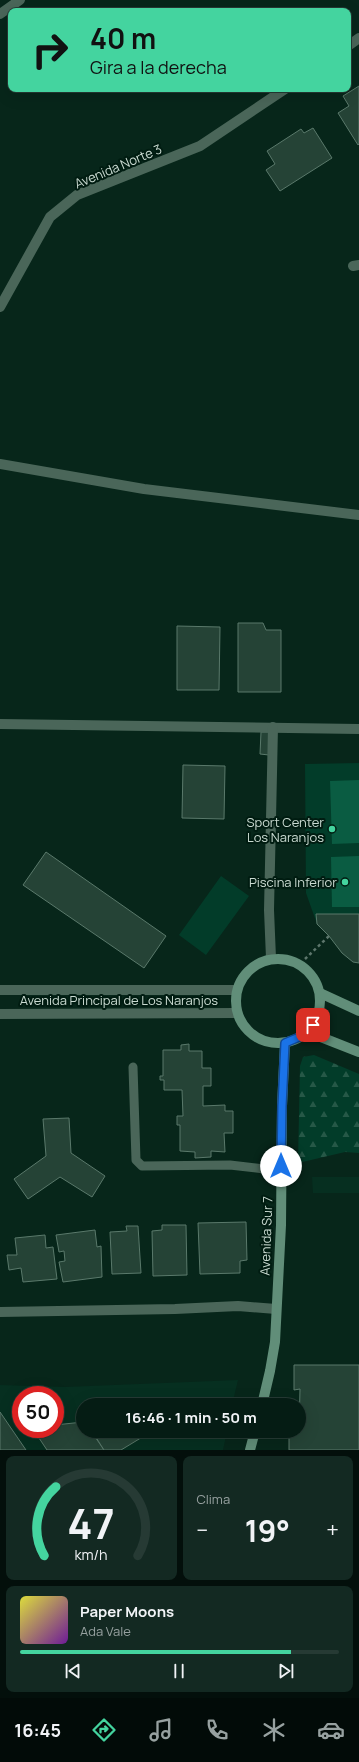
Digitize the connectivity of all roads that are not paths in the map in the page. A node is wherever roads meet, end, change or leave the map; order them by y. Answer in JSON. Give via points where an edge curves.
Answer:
{"nodes":[{"id":1,"x":20,"y":0,"type":"edge"},
{"id":2,"x":9,"y":8,"type":"edge"},
{"id":3,"x":281,"y":92,"type":"edge"},
{"id":4,"x":0,"y":307,"type":"edge"},
{"id":5,"x":0,"y":464,"type":"edge"},
{"id":6,"x":359,"y":515,"type":"edge"},
{"id":7,"x":0,"y":724,"type":"edge"},
{"id":8,"x":273,"y":727,"type":"junction"},
{"id":9,"x":359,"y":729,"type":"edge"},
{"id":10,"x":271,"y":958,"type":"junction"},
{"id":11,"x":0,"y":990,"type":"edge"},
{"id":12,"x":237,"y":990,"type":"junction"},
{"id":13,"x":320,"y":993,"type":"junction"},
{"id":14,"x":359,"y":1011,"type":"edge"},
{"id":15,"x":238,"y":1013,"type":"junction"},
{"id":16,"x":0,"y":1014,"type":"edge"},
{"id":17,"x":308,"y":1032,"type":"junction"},
{"id":18,"x":285,"y":1043,"type":"junction"},
{"id":19,"x":359,"y":1052,"type":"edge"},
{"id":20,"x":133,"y":1067,"type":"dead end"},
{"id":21,"x":264,"y":1170,"type":"dead end"},
{"id":22,"x":276,"y":1310,"type":"junction"},
{"id":23,"x":0,"y":1312,"type":"edge"},
{"id":24,"x":263,"y":1398,"type":"edge"},
{"id":25,"x":253,"y":1438,"type":"edge"},
{"id":26,"x":250,"y":1450,"type":"edge"}],
"edges":[{"from":1,"to":2,"type":"street"},
{"from":3,"to":4,"type":"street","name":"Avenida Norte 3","via":[[200,146],[77,195],[50,217]]},
{"from":5,"to":6,"type":"street","via":[[144,489]]},
{"from":7,"to":8,"type":"street"},
{"from":8,"to":9,"type":"street"},
{"from":8,"to":10,"type":"street","via":[[269,910]]},
{"from":10,"to":12,"type":"main road","name":"Avenida Principal de Los Naranjos","via":[[251,969]]},
{"from":10,"to":13,"type":"main road","via":[[296,962],[307,970]]},
{"from":11,"to":12,"type":"street","name":"Avenida Principal de Los Naranjos"},
{"from":12,"to":15,"type":"main road","name":"Avenida Principal de Los Naranjos"},
{"from":13,"to":14,"type":"main road"},
{"from":13,"to":17,"type":"main road","via":[[317,1017]]},
{"from":15,"to":16,"type":"street","name":"Avenida Principal de Los Naranjos"},
{"from":15,"to":18,"type":"main road","name":"Avenida Principal de Los Naranjos","via":[[250,1033],[267,1041]]},
{"from":17,"to":18,"type":"main road"},
{"from":17,"to":19,"type":"main road"},
{"from":18,"to":22,"type":"main road","name":"Avenida Sur 7","via":[[281,1225]]},
{"from":20,"to":21,"type":"lane","via":[[136,1160],[142,1166],[230,1165]]},
{"from":22,"to":23,"type":"street","via":[[238,1306]]},
{"from":22,"to":24,"type":"main road","name":"Avenida Sur 7","via":[[272,1357]]},
{"from":25,"to":26,"type":"main road"}]}
